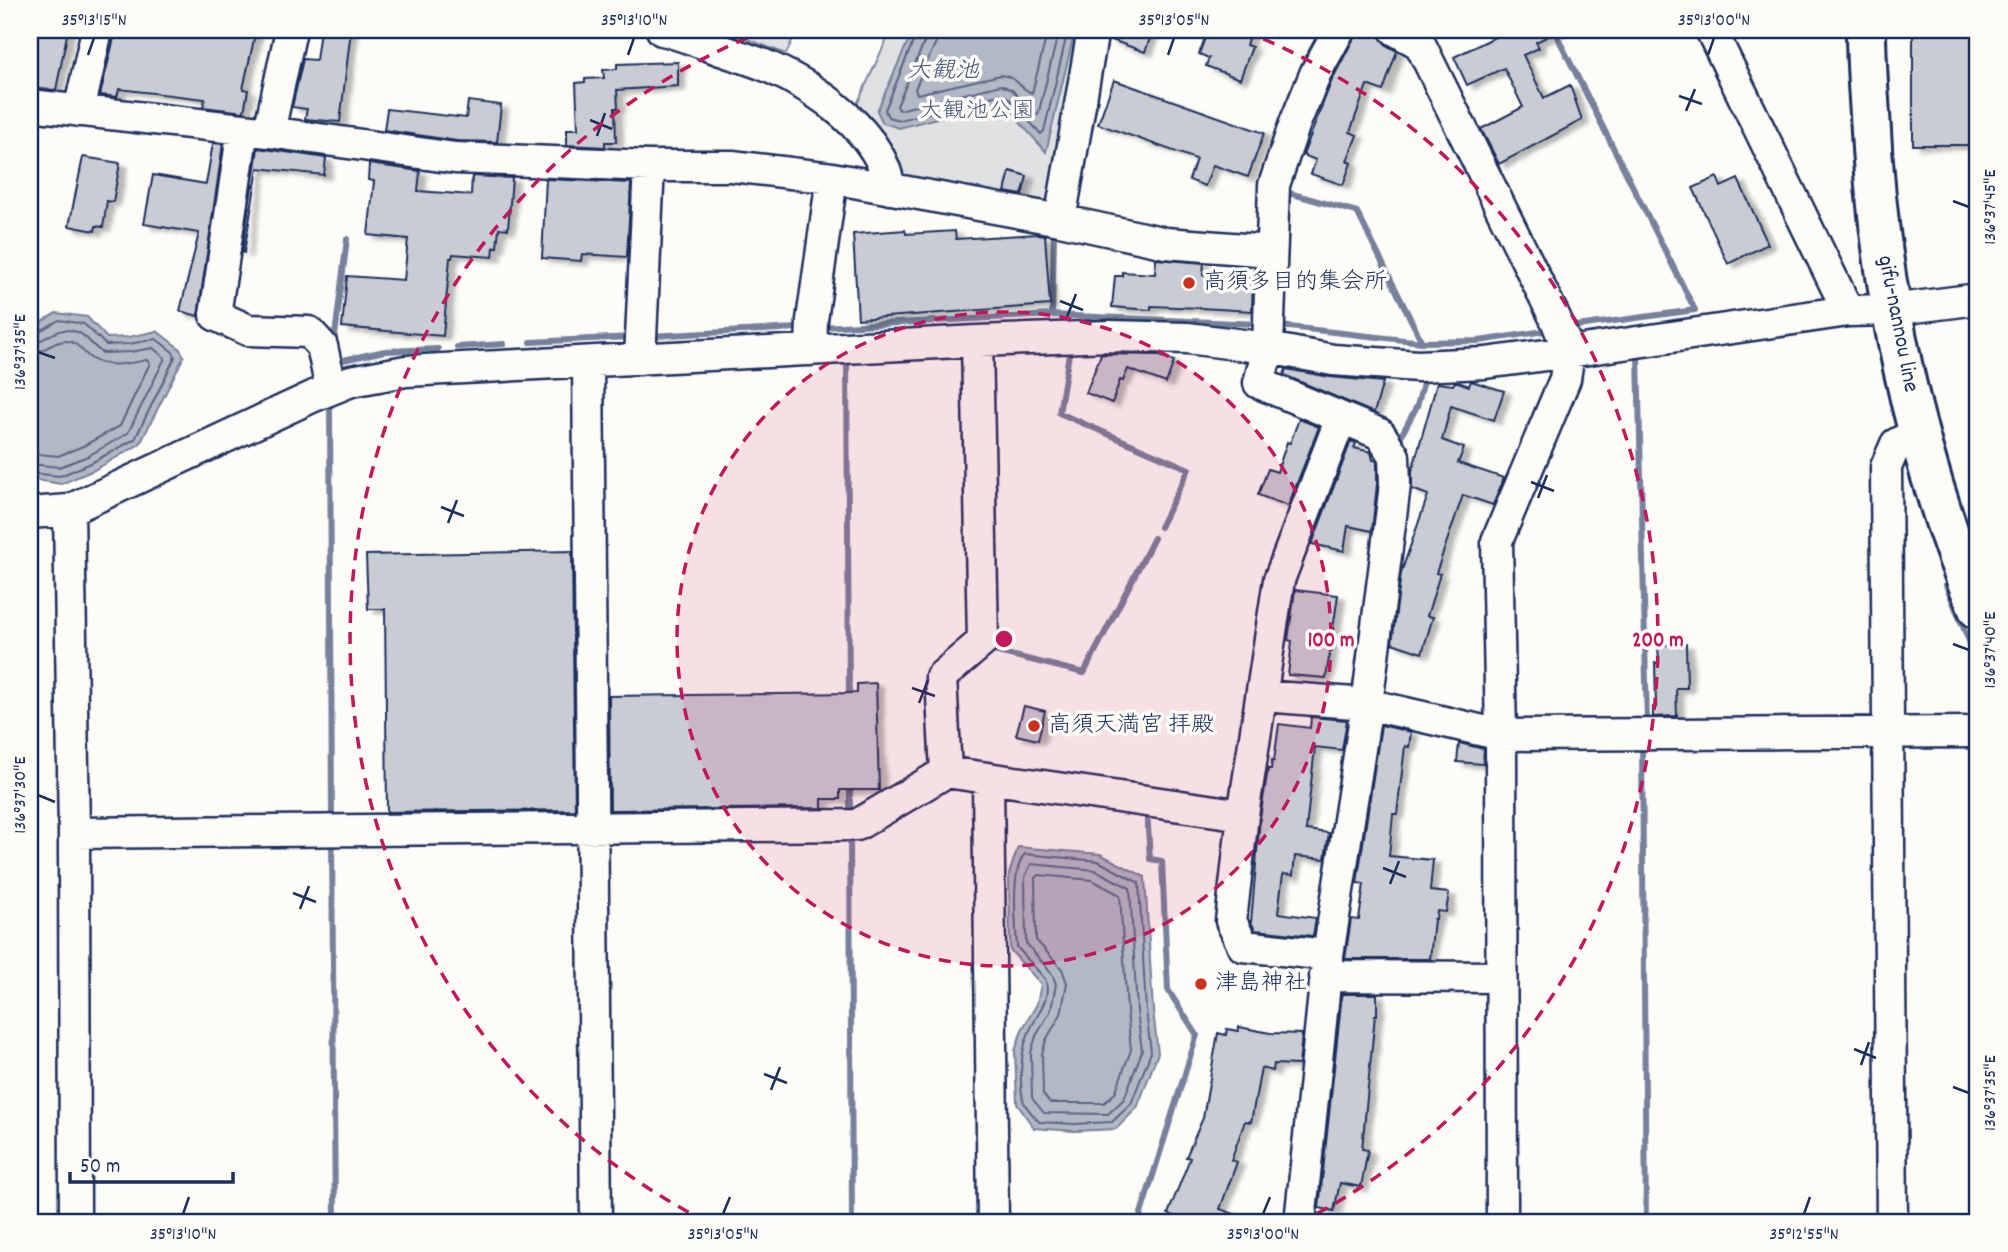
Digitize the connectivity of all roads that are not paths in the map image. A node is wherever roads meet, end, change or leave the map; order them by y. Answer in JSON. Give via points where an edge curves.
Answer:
{"nodes":[{"id":1,"x":97,"y":30,"type":"edge"},
{"id":2,"x":291,"y":30,"type":"edge"},
{"id":3,"x":662,"y":30,"type":"edge"},
{"id":4,"x":1093,"y":30,"type":"edge"},
{"id":5,"x":1339,"y":30,"type":"edge"},
{"id":6,"x":1395,"y":30,"type":"edge"},
{"id":7,"x":1711,"y":30,"type":"edge"},
{"id":8,"x":1866,"y":30,"type":"edge"},
{"id":9,"x":30,"y":105,"type":"edge"},
{"id":10,"x":79,"y":111,"type":"junction"},
{"id":11,"x":256,"y":131,"type":"junction"},
{"id":12,"x":649,"y":166,"type":"junction"},
{"id":13,"x":832,"y":178,"type":"junction"},
{"id":14,"x":890,"y":189,"type":"junction"},
{"id":15,"x":1060,"y":220,"type":"junction"},
{"id":16,"x":1271,"y":251,"type":"junction"},
{"id":17,"x":1978,"y":299,"type":"edge"},
{"id":18,"x":1891,"y":310,"type":"junction"},
{"id":19,"x":1848,"y":311,"type":"junction"},
{"id":20,"x":977,"y":341,"type":"junction"},
{"id":21,"x":1268,"y":348,"type":"junction"},
{"id":22,"x":811,"y":350,"type":"junction"},
{"id":23,"x":1569,"y":352,"type":"junction"},
{"id":24,"x":640,"y":359,"type":"junction"},
{"id":25,"x":588,"y":362,"type":"junction"},
{"id":26,"x":331,"y":389,"type":"junction"},
{"id":27,"x":1341,"y":418,"type":"junction"},
{"id":28,"x":1919,"y":432,"type":"junction"},
{"id":29,"x":69,"y":510,"type":"junction"},
{"id":30,"x":30,"y":513,"type":"edge"},
{"id":31,"x":1978,"y":609,"type":"edge"},
{"id":32,"x":1262,"y":696,"type":"junction"},
{"id":33,"x":1367,"y":704,"type":"junction"},
{"id":34,"x":1978,"y":732,"type":"edge"},
{"id":35,"x":1889,"y":734,"type":"junction"},
{"id":36,"x":1501,"y":735,"type":"junction"},
{"id":37,"x":946,"y":772,"type":"junction"},
{"id":38,"x":988,"y":779,"type":"junction"},
{"id":39,"x":1243,"y":815,"type":"junction"},
{"id":40,"x":593,"y":827,"type":"junction"},
{"id":41,"x":74,"y":832,"type":"junction"},
{"id":42,"x":1326,"y":965,"type":"junction"},
{"id":43,"x":1502,"y":977,"type":"junction"},
{"id":44,"x":75,"y":1222,"type":"edge"},
{"id":45,"x":596,"y":1222,"type":"edge"},
{"id":46,"x":992,"y":1222,"type":"edge"},
{"id":47,"x":1300,"y":1222,"type":"edge"},
{"id":48,"x":1502,"y":1222,"type":"edge"},
{"id":49,"x":1892,"y":1222,"type":"edge"}],
"edges":[{"from":1,"to":10,"type":"street"},
{"from":2,"to":11,"type":"street"},
{"from":3,"to":14,"type":"street","via":[[769,67],[824,97],[870,143],[888,173]]},
{"from":4,"to":15,"type":"street"},
{"from":5,"to":16,"type":"street","via":[[1295,122],[1274,185]]},
{"from":6,"to":23,"type":"street","via":[[1420,44]]},
{"from":7,"to":19,"type":"street"},
{"from":8,"to":18,"type":"main road","name":"gifu-nannou line","via":[[1872,169]]},
{"from":9,"to":10,"type":"street"},
{"from":10,"to":11,"type":"street"},
{"from":11,"to":12,"type":"street","via":[[455,158]]},
{"from":11,"to":26,"type":"street","via":[[215,315],[248,330],[309,332],[322,346]]},
{"from":12,"to":13,"type":"street","via":[[732,166]]},
{"from":12,"to":24,"type":"street"},
{"from":13,"to":14,"type":"street"},
{"from":13,"to":22,"type":"street","via":[[811,320]]},
{"from":14,"to":15,"type":"street"},
{"from":15,"to":16,"type":"street","via":[[1166,243]]},
{"from":16,"to":21,"type":"street"},
{"from":17,"to":18,"type":"street"},
{"from":18,"to":19,"type":"street"},
{"from":18,"to":28,"type":"main road","name":"gifu-nannou line"},
{"from":19,"to":23,"type":"street"},
{"from":20,"to":21,"type":"street","via":[[1110,336],[1187,338]]},
{"from":20,"to":22,"type":"street"},
{"from":20,"to":37,"type":"street","via":[[984,642],[941,677]]},
{"from":21,"to":23,"type":"street","via":[[1333,360],[1411,366],[1485,363]]},
{"from":21,"to":27,"type":"street","via":[[1259,383]]},
{"from":22,"to":24,"type":"street"},
{"from":23,"to":36,"type":"street","via":[[1565,379],[1497,541]]},
{"from":24,"to":25,"type":"street"},
{"from":25,"to":26,"type":"street","via":[[406,371]]},
{"from":25,"to":40,"type":"street"},
{"from":26,"to":29,"type":"street"},
{"from":27,"to":32,"type":"street","via":[[1279,580]]},
{"from":27,"to":33,"type":"street","via":[[1380,435],[1394,456],[1395,485]]},
{"from":28,"to":31,"type":"main road","name":"gifu-nannou line"},
{"from":28,"to":35,"type":"street","via":[[1896,444],[1886,467]]},
{"from":29,"to":30,"type":"street"},
{"from":29,"to":41,"type":"street"},
{"from":32,"to":33,"type":"street"},
{"from":32,"to":39,"type":"street"},
{"from":33,"to":36,"type":"street"},
{"from":33,"to":42,"type":"street"},
{"from":34,"to":35,"type":"street"},
{"from":35,"to":36,"type":"street"},
{"from":35,"to":49,"type":"street"},
{"from":36,"to":43,"type":"street"},
{"from":37,"to":38,"type":"street"},
{"from":37,"to":40,"type":"street","via":[[857,825]]},
{"from":38,"to":39,"type":"street"},
{"from":38,"to":46,"type":"street"},
{"from":39,"to":42,"type":"street","via":[[1231,920],[1243,946]]},
{"from":40,"to":41,"type":"street"},
{"from":40,"to":45,"type":"street"},
{"from":41,"to":44,"type":"street"},
{"from":42,"to":43,"type":"street"},
{"from":42,"to":47,"type":"street"},
{"from":43,"to":48,"type":"street"}]}
